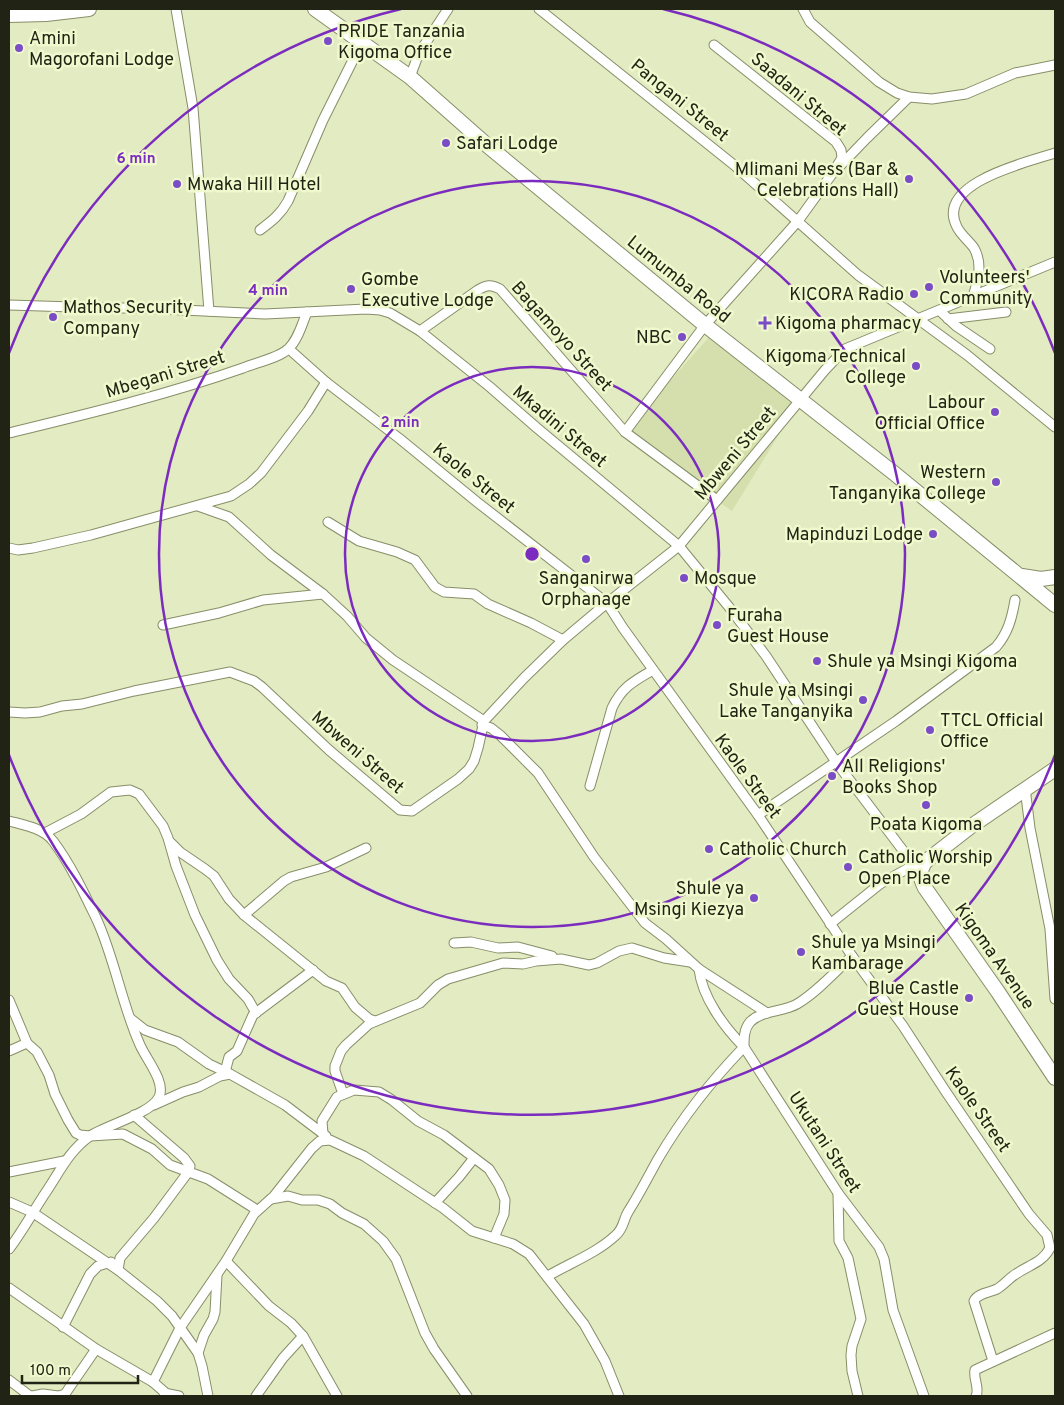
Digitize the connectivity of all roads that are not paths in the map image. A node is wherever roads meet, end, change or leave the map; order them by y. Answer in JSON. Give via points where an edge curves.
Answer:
{"nodes":[{"id":1,"x":89,"y":9,"type":"edge"},
{"id":2,"x":176,"y":9,"type":"edge"},
{"id":3,"x":315,"y":9,"type":"edge"},
{"id":4,"x":448,"y":9,"type":"edge"},
{"id":5,"x":539,"y":9,"type":"edge"},
{"id":6,"x":803,"y":9,"type":"edge"},
{"id":7,"x":9,"y":15,"type":"edge"},
{"id":8,"x":362,"y":42,"type":"junction"},
{"id":9,"x":714,"y":46,"type":"dead end"},
{"id":10,"x":1055,"y":65,"type":"edge"},
{"id":11,"x":410,"y":77,"type":"junction"},
{"id":12,"x":909,"y":97,"type":"junction"},
{"id":13,"x":1055,"y":153,"type":"edge"},
{"id":14,"x":832,"y":174,"type":"junction"},
{"id":15,"x":798,"y":221,"type":"junction"},
{"id":16,"x":260,"y":230,"type":"dead end"},
{"id":17,"x":1055,"y":262,"type":"edge"},
{"id":18,"x":974,"y":297,"type":"junction"},
{"id":19,"x":9,"y":305,"type":"edge"},
{"id":20,"x":209,"y":311,"type":"junction"},
{"id":21,"x":940,"y":311,"type":"junction"},
{"id":22,"x":308,"y":312,"type":"junction"},
{"id":23,"x":1006,"y":312,"type":"dead end"},
{"id":24,"x":918,"y":319,"type":"junction"},
{"id":25,"x":948,"y":319,"type":"junction"},
{"id":26,"x":705,"y":325,"type":"junction"},
{"id":27,"x":420,"y":331,"type":"junction"},
{"id":28,"x":288,"y":349,"type":"junction"},
{"id":29,"x":990,"y":349,"type":"dead end"},
{"id":30,"x":326,"y":382,"type":"junction"},
{"id":31,"x":800,"y":400,"type":"junction"},
{"id":32,"x":1055,"y":427,"type":"edge"},
{"id":33,"x":625,"y":432,"type":"junction"},
{"id":34,"x":9,"y":433,"type":"edge"},
{"id":35,"x":717,"y":500,"type":"junction"},
{"id":36,"x":196,"y":505,"type":"junction"},
{"id":37,"x":328,"y":522,"type":"dead end"},
{"id":38,"x":680,"y":546,"type":"junction"},
{"id":39,"x":9,"y":548,"type":"edge"},
{"id":40,"x":1021,"y":576,"type":"junction"},
{"id":41,"x":1055,"y":577,"type":"edge"},
{"id":42,"x":323,"y":594,"type":"junction"},
{"id":43,"x":1016,"y":600,"type":"dead end"},
{"id":44,"x":607,"y":603,"type":"junction"},
{"id":45,"x":1055,"y":605,"type":"edge"},
{"id":46,"x":164,"y":625,"type":"dead end"},
{"id":47,"x":563,"y":640,"type":"junction"},
{"id":48,"x":653,"y":670,"type":"junction"},
{"id":49,"x":9,"y":712,"type":"edge"},
{"id":50,"x":483,"y":723,"type":"junction"},
{"id":51,"x":836,"y":762,"type":"junction"},
{"id":52,"x":1055,"y":769,"type":"edge"},
{"id":53,"x":590,"y":786,"type":"dead end"},
{"id":54,"x":1025,"y":788,"type":"junction"},
{"id":55,"x":758,"y":816,"type":"junction"},
{"id":56,"x":9,"y":821,"type":"edge"},
{"id":57,"x":45,"y":832,"type":"junction"},
{"id":58,"x":168,"y":838,"type":"junction"},
{"id":59,"x":366,"y":848,"type":"dead end"},
{"id":60,"x":917,"y":867,"type":"junction"},
{"id":61,"x":244,"y":915,"type":"junction"},
{"id":62,"x":830,"y":924,"type":"junction"},
{"id":63,"x":454,"y":943,"type":"dead end"},
{"id":64,"x":852,"y":956,"type":"junction"},
{"id":65,"x":562,"y":959,"type":"junction"},
{"id":66,"x":690,"y":962,"type":"junction"},
{"id":67,"x":698,"y":969,"type":"junction"},
{"id":68,"x":313,"y":970,"type":"junction"},
{"id":69,"x":1055,"y":999,"type":"edge"},
{"id":70,"x":9,"y":1000,"type":"edge"},
{"id":71,"x":256,"y":1013,"type":"junction"},
{"id":72,"x":767,"y":1013,"type":"junction"},
{"id":73,"x":131,"y":1018,"type":"junction"},
{"id":74,"x":375,"y":1021,"type":"junction"},
{"id":75,"x":27,"y":1043,"type":"junction"},
{"id":76,"x":744,"y":1048,"type":"junction"},
{"id":77,"x":9,"y":1051,"type":"edge"},
{"id":78,"x":228,"y":1073,"type":"junction"},
{"id":79,"x":1055,"y":1078,"type":"edge"},
{"id":80,"x":343,"y":1094,"type":"junction"},
{"id":81,"x":149,"y":1107,"type":"junction"},
{"id":82,"x":134,"y":1115,"type":"junction"},
{"id":83,"x":90,"y":1136,"type":"junction"},
{"id":84,"x":326,"y":1137,"type":"junction"},
{"id":85,"x":474,"y":1158,"type":"junction"},
{"id":86,"x":64,"y":1161,"type":"junction"},
{"id":87,"x":188,"y":1171,"type":"junction"},
{"id":88,"x":9,"y":1172,"type":"edge"},
{"id":89,"x":838,"y":1193,"type":"junction"},
{"id":90,"x":271,"y":1199,"type":"junction"},
{"id":91,"x":9,"y":1202,"type":"edge"},
{"id":92,"x":434,"y":1203,"type":"junction"},
{"id":93,"x":257,"y":1210,"type":"junction"},
{"id":94,"x":32,"y":1212,"type":"junction"},
{"id":95,"x":1051,"y":1232,"type":"edge"},
{"id":96,"x":494,"y":1238,"type":"junction"},
{"id":97,"x":9,"y":1249,"type":"edge"},
{"id":98,"x":120,"y":1258,"type":"junction"},
{"id":99,"x":226,"y":1260,"type":"junction"},
{"id":100,"x":107,"y":1263,"type":"junction"},
{"id":101,"x":118,"y":1270,"type":"junction"},
{"id":102,"x":217,"y":1275,"type":"junction"},
{"id":103,"x":548,"y":1276,"type":"junction"},
{"id":104,"x":9,"y":1288,"type":"edge"},
{"id":105,"x":63,"y":1327,"type":"junction"},
{"id":106,"x":180,"y":1328,"type":"junction"},
{"id":107,"x":1055,"y":1333,"type":"edge"},
{"id":108,"x":302,"y":1336,"type":"junction"},
{"id":109,"x":96,"y":1349,"type":"junction"},
{"id":110,"x":198,"y":1353,"type":"junction"},
{"id":111,"x":993,"y":1361,"type":"junction"},
{"id":112,"x":9,"y":1380,"type":"edge"},
{"id":113,"x":153,"y":1382,"type":"junction"},
{"id":114,"x":166,"y":1394,"type":"edge"},
{"id":115,"x":31,"y":1396,"type":"edge"},
{"id":116,"x":59,"y":1396,"type":"edge"},
{"id":117,"x":180,"y":1396,"type":"edge"},
{"id":118,"x":208,"y":1396,"type":"edge"},
{"id":119,"x":256,"y":1396,"type":"edge"},
{"id":120,"x":337,"y":1396,"type":"edge"},
{"id":121,"x":467,"y":1396,"type":"edge"},
{"id":122,"x":619,"y":1396,"type":"edge"},
{"id":123,"x":858,"y":1396,"type":"edge"},
{"id":124,"x":924,"y":1396,"type":"edge"},
{"id":125,"x":976,"y":1396,"type":"edge"}],
"edges":[{"from":1,"to":7,"type":"main road"},
{"from":2,"to":20,"type":"street","via":[[193,108]]},
{"from":3,"to":8,"type":"main road","name":"Lumumba Road"},
{"from":4,"to":11,"type":"street","via":[[419,53]]},
{"from":5,"to":15,"type":"street","name":"Pangani Street","via":[[734,165]]},
{"from":6,"to":12,"type":"street","via":[[810,22],[879,82]]},
{"from":8,"to":11,"type":"main road","name":"Lumumba Road"},
{"from":8,"to":16,"type":"street","via":[[283,211]]},
{"from":9,"to":14,"type":"street","name":"Saadani Street","via":[[836,142],[842,158]]},
{"from":10,"to":12,"type":"street","via":[[1015,73],[966,94],[932,99]]},
{"from":11,"to":26,"type":"main road","name":"Lumumba Road","via":[[488,146]]},
{"from":12,"to":14,"type":"street"},
{"from":13,"to":18,"type":"street","via":[[983,179],[964,191],[956,202],[953,214],[957,227],[978,257],[980,274]]},
{"from":14,"to":15,"type":"street","name":"Saadani Street"},
{"from":15,"to":24,"type":"street","name":"Pangani Street","via":[[858,275]]},
{"from":15,"to":26,"type":"street","name":"Saadani Street"},
{"from":17,"to":18,"type":"street","name":"Mbweni Street"},
{"from":18,"to":21,"type":"street","name":"Mbweni Street"},
{"from":19,"to":20,"type":"street"},
{"from":20,"to":22,"type":"street"},
{"from":21,"to":24,"type":"street","name":"Mbweni Street"},
{"from":21,"to":25,"type":"street"},
{"from":22,"to":27,"type":"street","via":[[380,310]]},
{"from":22,"to":28,"type":"street"},
{"from":23,"to":25,"type":"street"},
{"from":24,"to":31,"type":"street","name":"Mbweni Street","via":[[845,349]]},
{"from":24,"to":32,"type":"street","name":"Pangani Street"},
{"from":25,"to":29,"type":"street"},
{"from":26,"to":31,"type":"main road","name":"Lumumba Road"},
{"from":26,"to":33,"type":"street","name":"Saadani Street"},
{"from":27,"to":33,"type":"street","name":"Bagamoyo Street","via":[[486,285],[494,285]]},
{"from":27,"to":38,"type":"street","name":"Mkadini Street"},
{"from":28,"to":30,"type":"street","name":"Kaole Street"},
{"from":28,"to":34,"type":"street","name":"Mbegani Street","via":[[228,373],[142,400]]},
{"from":30,"to":36,"type":"street","via":[[304,417],[250,484],[232,496]]},
{"from":30,"to":44,"type":"street","name":"Kaole Street"},
{"from":31,"to":35,"type":"street","name":"Mbweni Street"},
{"from":31,"to":40,"type":"main road","name":"Lumumba Road"},
{"from":33,"to":35,"type":"street","name":"Bagamoyo Street"},
{"from":35,"to":38,"type":"street","name":"Mbweni Street"},
{"from":36,"to":39,"type":"street","via":[[91,535],[33,548]]},
{"from":36,"to":42,"type":"street","via":[[229,517]]},
{"from":37,"to":47,"type":"street","via":[[358,542],[416,560],[435,587],[444,592],[474,594],[497,609]]},
{"from":38,"to":44,"type":"street","name":"Mbweni Street"},
{"from":38,"to":51,"type":"street","via":[[766,656]]},
{"from":40,"to":41,"type":"main road"},
{"from":40,"to":45,"type":"main road","name":"Lumumba Road"},
{"from":42,"to":46,"type":"street","via":[[263,600]]},
{"from":42,"to":50,"type":"street","via":[[366,638],[393,660]]},
{"from":43,"to":51,"type":"street","via":[[1006,636],[996,647]]},
{"from":44,"to":47,"type":"street","name":"Mbweni Street"},
{"from":44,"to":48,"type":"street","name":"Kaole Street"},
{"from":47,"to":50,"type":"street","name":"Mbweni Street"},
{"from":48,"to":53,"type":"street","via":[[624,688],[617,697]]},
{"from":48,"to":55,"type":"street","name":"Kaole Street"},
{"from":49,"to":50,"type":"street","name":"Mbweni Street","via":[[40,712],[234,672],[262,687],[329,750],[406,812],[458,779],[469,768],[478,748]]},
{"from":50,"to":66,"type":"street","via":[[500,735],[538,773],[594,857],[645,923]]},
{"from":51,"to":55,"type":"street"},
{"from":51,"to":60,"type":"street"},
{"from":52,"to":54,"type":"main road"},
{"from":54,"to":60,"type":"main road"},
{"from":54,"to":69,"type":"street","via":[[1050,929]]},
{"from":55,"to":62,"type":"street","name":"Kaole Street"},
{"from":56,"to":57,"type":"street"},
{"from":57,"to":58,"type":"street","via":[[81,814],[108,793],[130,790],[139,794]]},
{"from":57,"to":73,"type":"street","via":[[77,879],[97,922]]},
{"from":58,"to":61,"type":"street","via":[[180,852],[214,876]]},
{"from":58,"to":71,"type":"street","via":[[209,946]]},
{"from":59,"to":61,"type":"street","via":[[326,867],[291,877]]},
{"from":60,"to":62,"type":"street","via":[[880,884]]},
{"from":60,"to":79,"type":"main road","name":"Kigoma Avenue","via":[[925,888]]},
{"from":61,"to":68,"type":"street"},
{"from":62,"to":64,"type":"street","name":"Kaole Street"},
{"from":63,"to":65,"type":"street","via":[[518,947]]},
{"from":64,"to":72,"type":"street","via":[[795,1005]]},
{"from":64,"to":95,"type":"street","name":"Kaole Street","via":[[1030,1214]]},
{"from":65,"to":66,"type":"street","via":[[589,965],[632,948]]},
{"from":65,"to":74,"type":"street","via":[[504,963],[448,978],[420,1003]]},
{"from":66,"to":67,"type":"street"},
{"from":67,"to":72,"type":"street"},
{"from":67,"to":76,"type":"street","name":"Ukutani Street","via":[[703,988],[715,1009]]},
{"from":68,"to":71,"type":"street"},
{"from":68,"to":74,"type":"street","via":[[342,988],[355,1007]]},
{"from":70,"to":75,"type":"street"},
{"from":71,"to":78,"type":"street","via":[[250,1018],[236,1053],[229,1057]]},
{"from":72,"to":76,"type":"street","via":[[750,1022],[745,1031]]},
{"from":73,"to":78,"type":"street","via":[[145,1030],[178,1042]]},
{"from":73,"to":81,"type":"street","via":[[140,1045],[159,1082],[158,1100]]},
{"from":74,"to":80,"type":"street","via":[[363,1028],[336,1060],[335,1071]]},
{"from":75,"to":77,"type":"street"},
{"from":75,"to":83,"type":"street","via":[[37,1052],[72,1128],[80,1135]]},
{"from":76,"to":89,"type":"street","name":"Ukutani Street"},
{"from":76,"to":103,"type":"street","via":[[709,1086],[672,1136],[628,1212],[623,1228],[601,1246]]},
{"from":78,"to":81,"type":"street"},
{"from":78,"to":84,"type":"street","via":[[285,1105]]},
{"from":80,"to":84,"type":"street","via":[[337,1097],[322,1121]]},
{"from":80,"to":85,"type":"street","via":[[354,1090],[379,1092],[418,1121],[444,1134]]},
{"from":81,"to":82,"type":"street"},
{"from":82,"to":83,"type":"street"},
{"from":82,"to":87,"type":"street","via":[[184,1158],[190,1166]]},
{"from":83,"to":86,"type":"street"},
{"from":83,"to":87,"type":"street","via":[[123,1134],[152,1149],[170,1165]]},
{"from":84,"to":90,"type":"street","via":[[312,1148]]},
{"from":84,"to":92,"type":"street","via":[[364,1156]]},
{"from":85,"to":92,"type":"street"},
{"from":85,"to":96,"type":"street","via":[[489,1169],[505,1200],[504,1214]]},
{"from":86,"to":88,"type":"street"},
{"from":86,"to":94,"type":"street"},
{"from":87,"to":93,"type":"street","via":[[208,1179]]},
{"from":87,"to":98,"type":"street"},
{"from":89,"to":123,"type":"street","via":[[839,1241],[848,1258],[861,1319],[851,1355]]},
{"from":89,"to":124,"type":"street","name":"Ukutani Street","via":[[879,1247],[892,1310]]},
{"from":90,"to":93,"type":"street"},
{"from":90,"to":121,"type":"street","via":[[288,1196],[318,1200],[373,1231],[392,1251],[434,1349]]},
{"from":91,"to":94,"type":"street"},
{"from":92,"to":96,"type":"street","via":[[472,1231]]},
{"from":93,"to":99,"type":"street"},
{"from":94,"to":97,"type":"street"},
{"from":94,"to":100,"type":"street"},
{"from":95,"to":111,"type":"street","name":"Kaole Street","via":[[1050,1248],[1038,1262],[1015,1274],[1000,1287],[979,1295],[974,1301]]},
{"from":96,"to":103,"type":"street","via":[[522,1248]]},
{"from":98,"to":100,"type":"street"},
{"from":98,"to":101,"type":"street"},
{"from":99,"to":102,"type":"street"},
{"from":99,"to":108,"type":"street"},
{"from":100,"to":101,"type":"street"},
{"from":100,"to":105,"type":"street","via":[[90,1274]]},
{"from":101,"to":106,"type":"street","via":[[167,1310]]},
{"from":102,"to":106,"type":"street"},
{"from":102,"to":110,"type":"street","via":[[215,1312]]},
{"from":103,"to":122,"type":"street","via":[[584,1324],[605,1361]]},
{"from":104,"to":105,"type":"street"},
{"from":105,"to":109,"type":"street"},
{"from":106,"to":110,"type":"street"},
{"from":106,"to":113,"type":"street"},
{"from":107,"to":111,"type":"street"},
{"from":108,"to":119,"type":"street"},
{"from":108,"to":120,"type":"street"},
{"from":109,"to":113,"type":"street"},
{"from":109,"to":116,"type":"street","via":[[65,1394]]},
{"from":110,"to":118,"type":"street"},
{"from":111,"to":125,"type":"street","via":[[975,1370]]},
{"from":112,"to":115,"type":"street"},
{"from":113,"to":114,"type":"street"},
{"from":114,"to":117,"type":"street"},
{"from":115,"to":116,"type":"street"}]}
